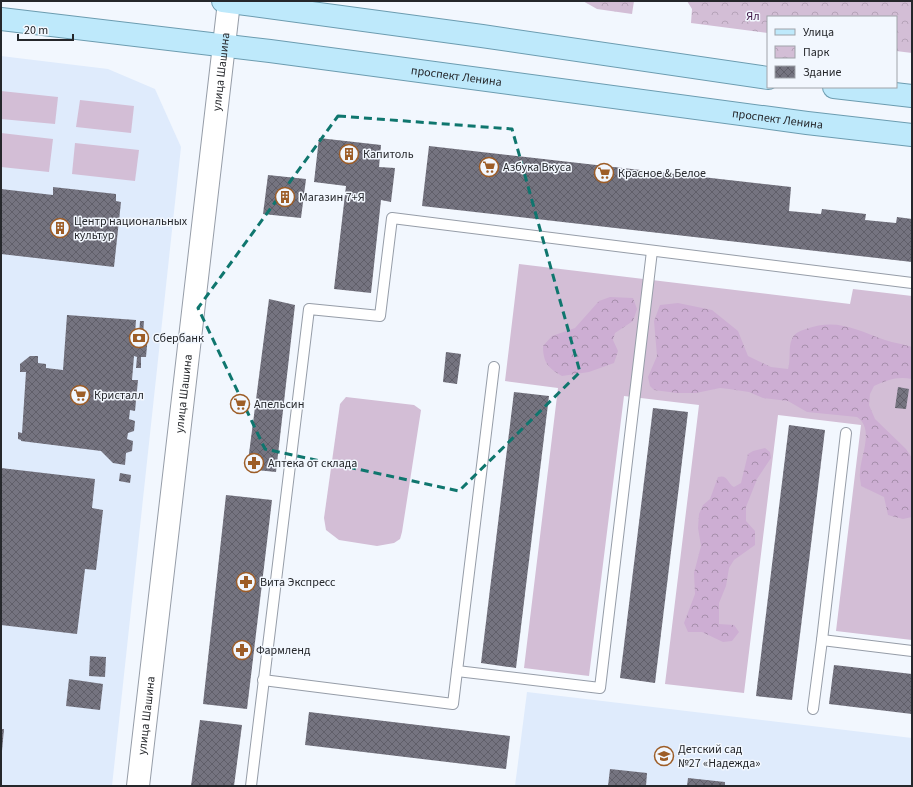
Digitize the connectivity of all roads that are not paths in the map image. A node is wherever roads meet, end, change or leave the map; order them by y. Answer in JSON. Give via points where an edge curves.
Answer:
{"nodes":[{"id":1,"x":226,"y":1,"type":"edge"},
{"id":2,"x":1,"y":19,"type":"edge"},
{"id":3,"x":224,"y":46,"type":"junction"},
{"id":4,"x":767,"y":78,"type":"edge"},
{"id":5,"x":843,"y":88,"type":"edge"},
{"id":6,"x":912,"y":96,"type":"edge"},
{"id":7,"x":912,"y":135,"type":"edge"},
{"id":8,"x":652,"y":251,"type":"junction"},
{"id":9,"x":912,"y":283,"type":"edge"},
{"id":10,"x":494,"y":367,"type":"dead end"},
{"id":11,"x":846,"y":433,"type":"dead end"},
{"id":12,"x":822,"y":640,"type":"junction"},
{"id":13,"x":912,"y":651,"type":"edge"},
{"id":14,"x":457,"y":671,"type":"junction"},
{"id":15,"x":264,"y":680,"type":"junction"},
{"id":16,"x":813,"y":709,"type":"dead end"},
{"id":17,"x":138,"y":786,"type":"edge"},
{"id":18,"x":251,"y":786,"type":"edge"}],
"edges":[{"from":1,"to":3,"type":"street","name":"улица Шашина"},
{"from":1,"to":4,"type":"main road"},
{"from":2,"to":3,"type":"main road","name":"проспект Ленина"},
{"from":3,"to":7,"type":"main road","name":"проспект Ленина"},
{"from":3,"to":17,"type":"street","name":"улица Шашина"},
{"from":5,"to":6,"type":"main road"},
{"from":8,"to":9,"type":"lane"},
{"from":8,"to":14,"type":"lane","via":[[600,688]]},
{"from":8,"to":15,"type":"lane","via":[[392,218],[380,316],[309,309]]},
{"from":10,"to":14,"type":"lane"},
{"from":11,"to":12,"type":"lane"},
{"from":12,"to":13,"type":"lane"},
{"from":12,"to":16,"type":"lane"},
{"from":14,"to":15,"type":"lane","via":[[453,704]]},
{"from":15,"to":18,"type":"lane"}]}
